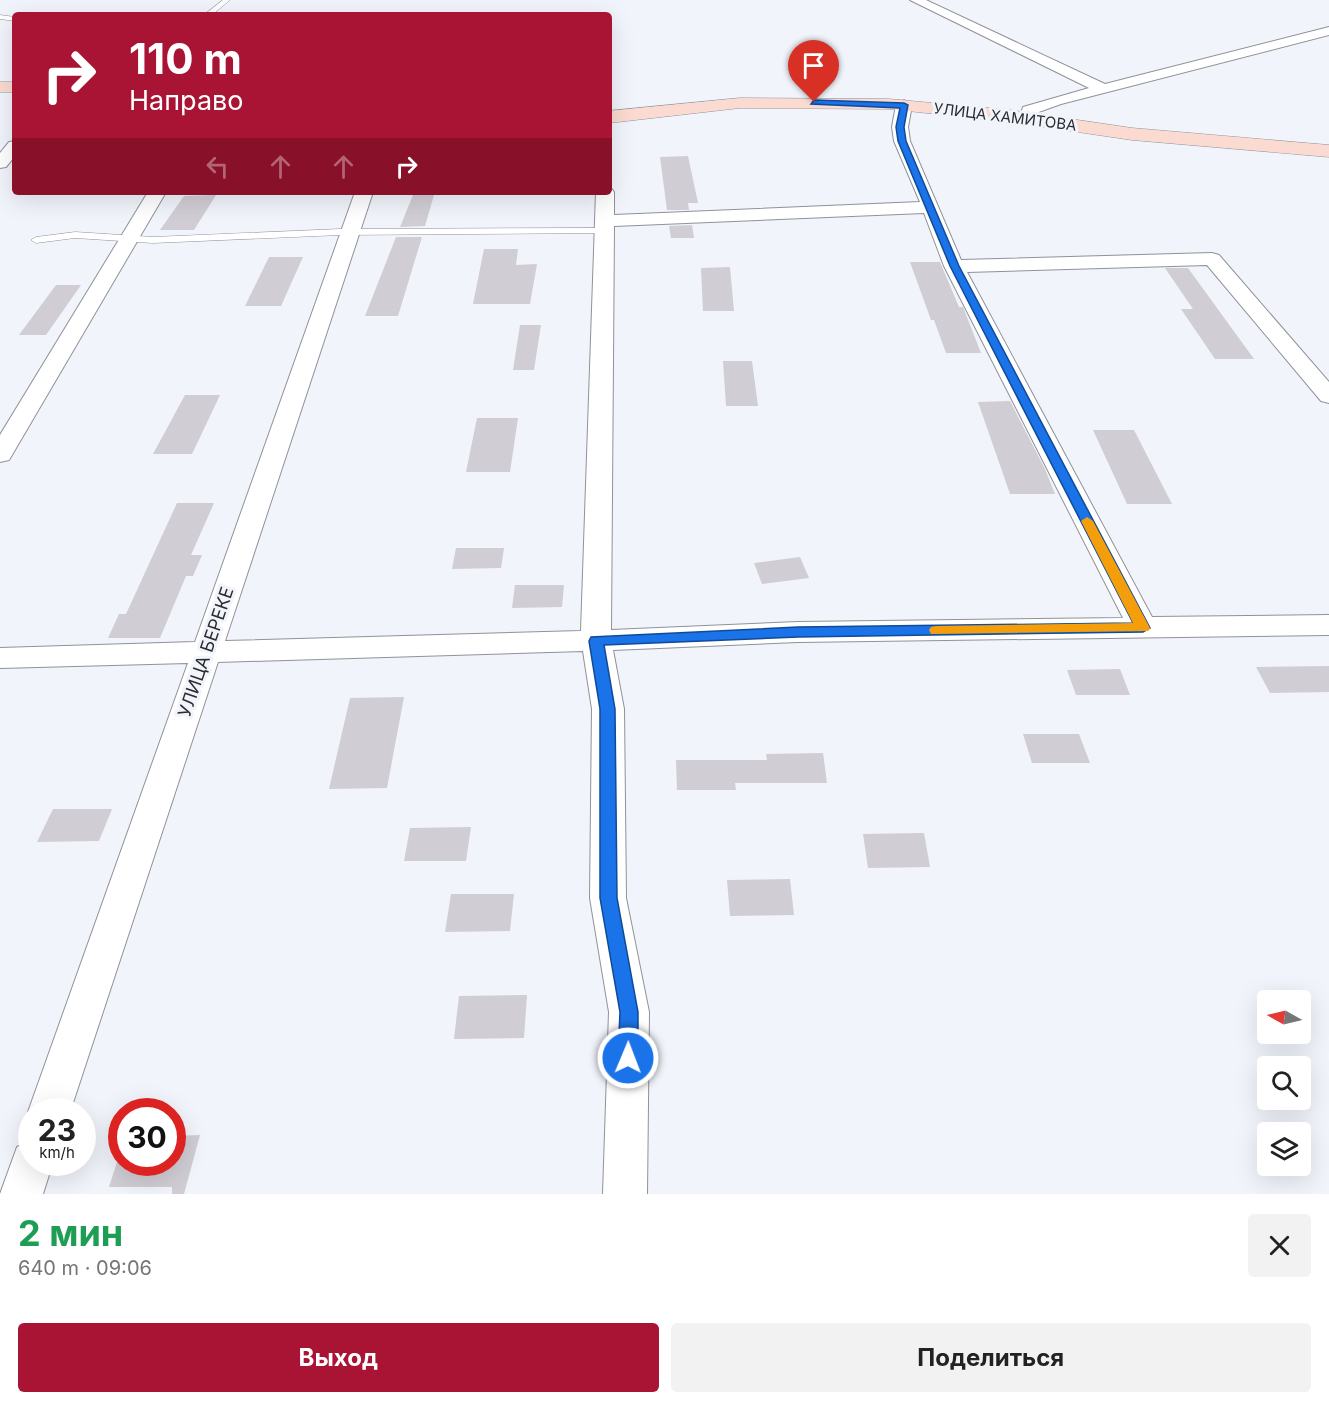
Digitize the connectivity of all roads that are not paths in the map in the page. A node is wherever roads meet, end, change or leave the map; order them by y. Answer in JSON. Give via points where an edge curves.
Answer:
{"nodes":[{"id":1,"x":227,"y":0,"type":"edge"},
{"id":2,"x":916,"y":0,"type":"edge"},
{"id":3,"x":212,"y":12,"type":"edge"},
{"id":4,"x":1329,"y":31,"type":"edge"},
{"id":5,"x":1104,"y":89,"type":"junction"},
{"id":6,"x":904,"y":105,"type":"junction"},
{"id":7,"x":612,"y":117,"type":"edge"},
{"id":8,"x":1027,"y":119,"type":"junction"},
{"id":9,"x":12,"y":149,"type":"edge"},
{"id":10,"x":1329,"y":152,"type":"edge"},
{"id":11,"x":0,"y":162,"type":"edge"},
{"id":12,"x":155,"y":195,"type":"edge"},
{"id":13,"x":363,"y":195,"type":"edge"},
{"id":14,"x":605,"y":195,"type":"edge"},
{"id":15,"x":931,"y":207,"type":"junction"},
{"id":16,"x":604,"y":226,"type":"junction"},
{"id":17,"x":350,"y":232,"type":"junction"},
{"id":18,"x":130,"y":238,"type":"junction"},
{"id":19,"x":36,"y":240,"type":"dead end"},
{"id":20,"x":954,"y":266,"type":"junction"},
{"id":21,"x":1326,"y":390,"type":"edge"},
{"id":22,"x":0,"y":455,"type":"edge"},
{"id":23,"x":1329,"y":625,"type":"edge"},
{"id":24,"x":1143,"y":628,"type":"junction"},
{"id":25,"x":596,"y":641,"type":"junction"},
{"id":26,"x":206,"y":652,"type":"junction"},
{"id":27,"x":0,"y":658,"type":"edge"},
{"id":28,"x":54,"y":1098,"type":"edge"},
{"id":29,"x":27,"y":1176,"type":"edge"},
{"id":30,"x":21,"y":1194,"type":"edge"},
{"id":31,"x":625,"y":1194,"type":"edge"}],
"edges":[{"from":1,"to":3,"type":"lane"},
{"from":2,"to":5,"type":"street"},
{"from":4,"to":5,"type":"street"},
{"from":5,"to":8,"type":"street","via":[[1029,110]]},
{"from":6,"to":7,"type":"street","name":"УЛИЦА ХАМИТОВА","via":[[740,103]]},
{"from":6,"to":8,"type":"street","name":"УЛИЦА ХАМИТОВА"},
{"from":6,"to":15,"type":"street","via":[[902,141]]},
{"from":8,"to":10,"type":"street","name":"УЛИЦА ХАМИТОВА","via":[[1132,134]]},
{"from":9,"to":11,"type":"street"},
{"from":12,"to":18,"type":"street"},
{"from":13,"to":17,"type":"street","name":"УЛИЦА БЕРЕКЕ"},
{"from":14,"to":16,"type":"street"},
{"from":15,"to":16,"type":"street"},
{"from":15,"to":20,"type":"street"},
{"from":16,"to":17,"type":"lane"},
{"from":16,"to":25,"type":"street"},
{"from":17,"to":18,"type":"lane","via":[[218,239]]},
{"from":17,"to":26,"type":"street","name":"УЛИЦА БЕРЕКЕ"},
{"from":18,"to":19,"type":"lane","via":[[75,235]]},
{"from":18,"to":22,"type":"street"},
{"from":20,"to":21,"type":"street","via":[[1212,259]]},
{"from":20,"to":24,"type":"street"},
{"from":23,"to":24,"type":"street"},
{"from":24,"to":25,"type":"street","via":[[798,632]]},
{"from":25,"to":26,"type":"street"},
{"from":25,"to":31,"type":"street","via":[[608,709],[608,898],[629,1012]]},
{"from":26,"to":27,"type":"street"},
{"from":26,"to":28,"type":"street","name":"УЛИЦА БЕРЕКЕ"},
{"from":29,"to":30,"type":"street"}]}
